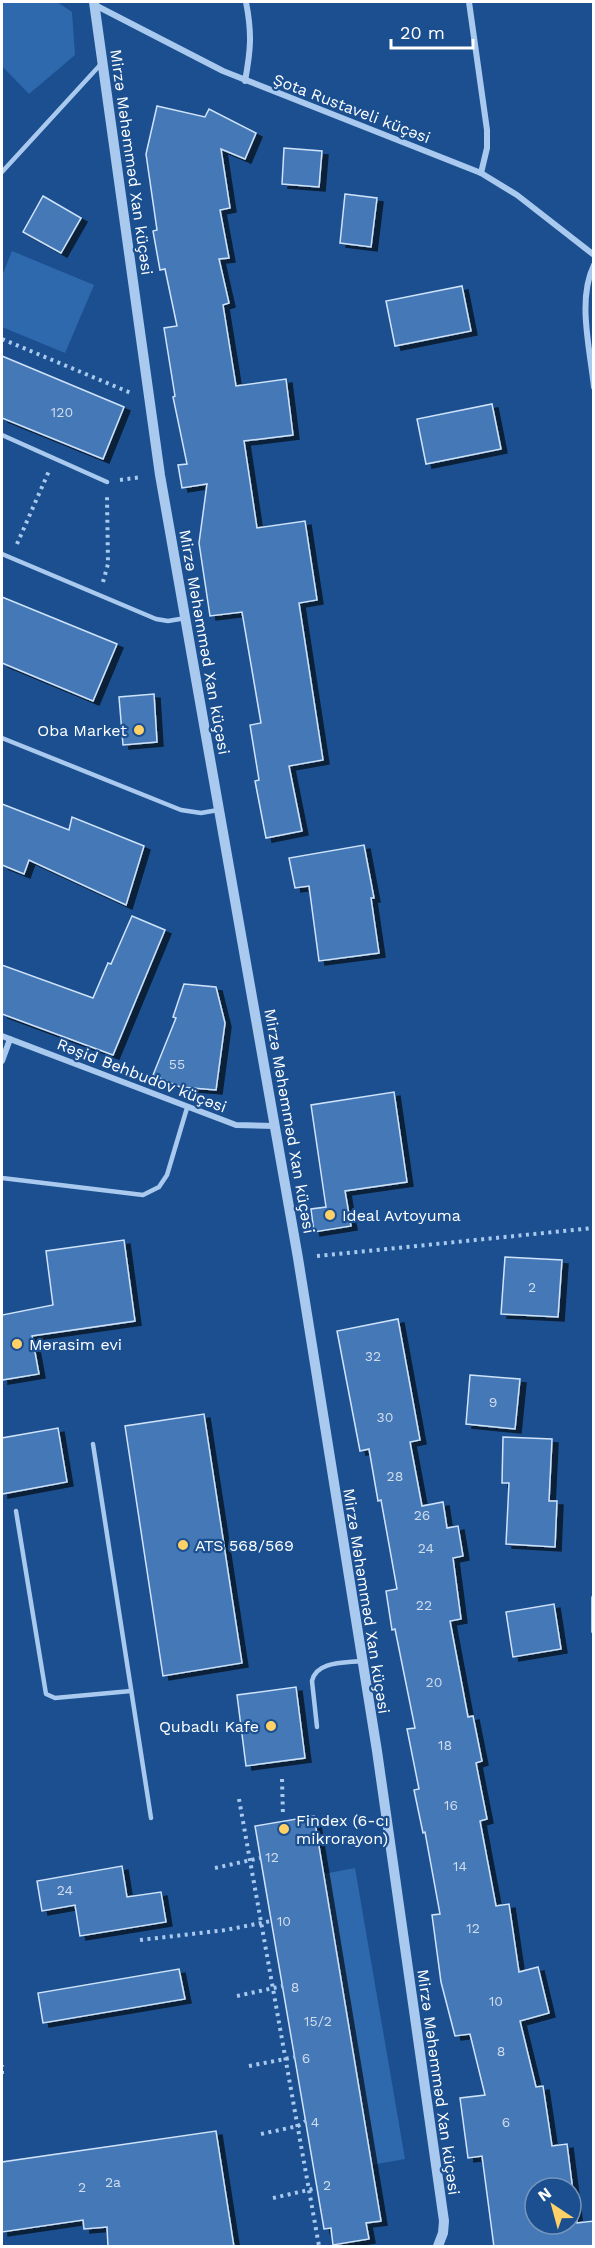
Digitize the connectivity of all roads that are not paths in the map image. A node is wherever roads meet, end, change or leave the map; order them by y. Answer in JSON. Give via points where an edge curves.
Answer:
{"nodes":[{"id":1,"x":92,"y":2,"type":"edge"},
{"id":2,"x":246,"y":2,"type":"edge"},
{"id":3,"x":469,"y":2,"type":"edge"},
{"id":4,"x":103,"y":62,"type":"junction"},
{"id":5,"x":245,"y":81,"type":"junction"},
{"id":6,"x":2,"y":172,"type":"edge"},
{"id":7,"x":481,"y":173,"type":"junction"},
{"id":8,"x":594,"y":255,"type":"edge"},
{"id":9,"x":594,"y":265,"type":"edge"},
{"id":10,"x":594,"y":387,"type":"edge"},
{"id":11,"x":2,"y":435,"type":"edge"},
{"id":12,"x":106,"y":482,"type":"road end"},
{"id":13,"x":2,"y":554,"type":"edge"},
{"id":14,"x":186,"y":618,"type":"junction"},
{"id":15,"x":2,"y":738,"type":"edge"},
{"id":16,"x":221,"y":810,"type":"junction"},
{"id":17,"x":2,"y":1036,"type":"edge"},
{"id":18,"x":9,"y":1039,"type":"junction"},
{"id":19,"x":2,"y":1061,"type":"edge"},
{"id":20,"x":187,"y":1108,"type":"junction"},
{"id":21,"x":275,"y":1126,"type":"junction"},
{"id":22,"x":2,"y":1178,"type":"edge"},
{"id":23,"x":93,"y":1444,"type":"dead end"},
{"id":24,"x":16,"y":1512,"type":"dead end"},
{"id":25,"x":594,"y":1598,"type":"edge"},
{"id":26,"x":594,"y":1631,"type":"edge"},
{"id":27,"x":361,"y":1661,"type":"junction"},
{"id":28,"x":131,"y":1691,"type":"junction"},
{"id":29,"x":317,"y":1727,"type":"dead end"},
{"id":30,"x":151,"y":1818,"type":"dead end"},
{"id":31,"x":438,"y":2247,"type":"edge"}],
"edges":[{"from":1,"to":4,"type":"street","name":"Mirzə Məhəmməd Xan küçəsi"},
{"from":1,"to":5,"type":"street","name":"Şota Rustaveli küçəsi"},
{"from":2,"to":5,"type":"street","via":[[251,49]]},
{"from":3,"to":7,"type":"street","via":[[487,130]]},
{"from":4,"to":6,"type":"lane"},
{"from":4,"to":14,"type":"street","name":"Mirzə Məhəmməd Xan küçəsi","via":[[160,475]]},
{"from":5,"to":7,"type":"street","name":"Şota Rustaveli küçəsi"},
{"from":7,"to":8,"type":"street","name":"Şota Rustaveli küçəsi","via":[[517,195]]},
{"from":9,"to":10,"type":"street","via":[[586,279],[585,300]]},
{"from":11,"to":12,"type":"lane"},
{"from":13,"to":14,"type":"lane","via":[[156,619]]},
{"from":14,"to":16,"type":"street","name":"Mirzə Məhəmməd Xan küçəsi"},
{"from":15,"to":16,"type":"lane","via":[[181,810]]},
{"from":16,"to":21,"type":"street","name":"Mirzə Məhəmməd Xan küçəsi"},
{"from":17,"to":18,"type":"street","name":"Rəşid Behbudov küçəsi"},
{"from":18,"to":19,"type":"street"},
{"from":18,"to":20,"type":"street","name":"Rəşid Behbudov küçəsi"},
{"from":20,"to":21,"type":"street","name":"Rəşid Behbudov küçəsi","via":[[236,1125]]},
{"from":20,"to":22,"type":"lane","via":[[167,1175],[159,1187],[143,1195]]},
{"from":21,"to":27,"type":"street","name":"Mirzə Məhəmməd Xan küçəsi"},
{"from":23,"to":28,"type":"lane"},
{"from":24,"to":28,"type":"lane","via":[[46,1694],[55,1698]]},
{"from":25,"to":26,"type":"street"},
{"from":27,"to":29,"type":"lane","via":[[322,1667],[314,1674]]},
{"from":27,"to":31,"type":"street","name":"Mirzə Məhəmməd Xan küçəsi","via":[[444,2221]]},
{"from":28,"to":30,"type":"lane"}]}
